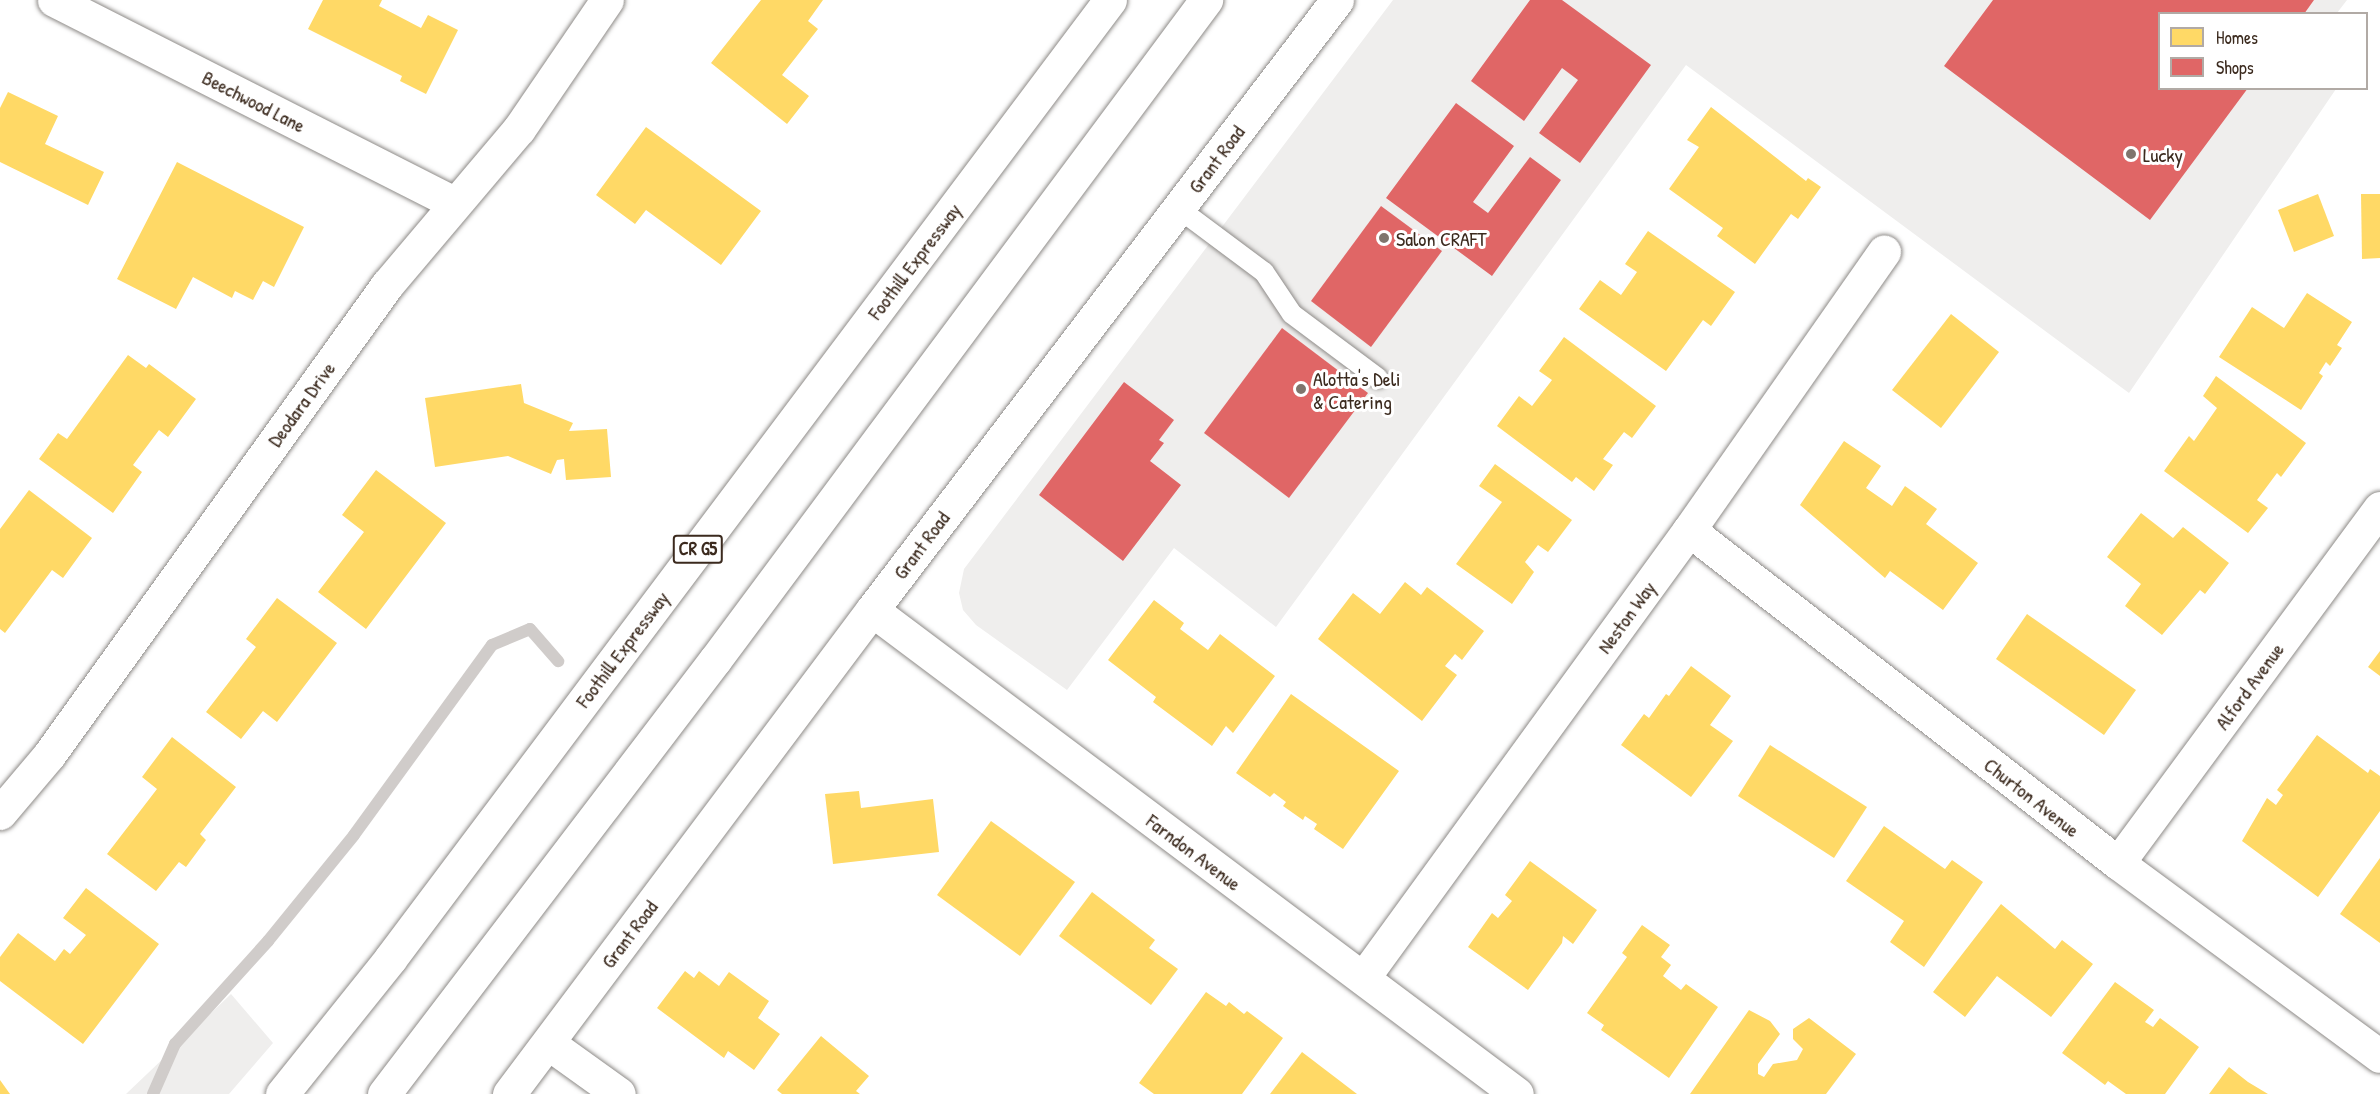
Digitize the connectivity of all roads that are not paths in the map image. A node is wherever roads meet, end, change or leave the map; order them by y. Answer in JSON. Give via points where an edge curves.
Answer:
{"nodes":[{"id":1,"x":54,"y":0,"type":"edge"},
{"id":2,"x":607,"y":0,"type":"edge"},
{"id":3,"x":1110,"y":0,"type":"edge"},
{"id":4,"x":1206,"y":0,"type":"edge"},
{"id":5,"x":1337,"y":0,"type":"edge"},
{"id":6,"x":454,"y":203,"type":"junction"},
{"id":7,"x":1178,"y":208,"type":"junction"},
{"id":8,"x":1884,"y":252,"type":"dead end"},
{"id":9,"x":1378,"y":378,"type":"dead end"},
{"id":10,"x":2380,"y":508,"type":"edge"},
{"id":11,"x":1689,"y":530,"type":"junction"},
{"id":12,"x":872,"y":610,"type":"junction"},
{"id":13,"x":0,"y":813,"type":"edge"},
{"id":14,"x":2118,"y":863,"type":"junction"},
{"id":15,"x":1363,"y":978,"type":"junction"},
{"id":16,"x":548,"y":1043,"type":"junction"},
{"id":17,"x":2380,"y":1056,"type":"edge"},
{"id":18,"x":282,"y":1094,"type":"edge"},
{"id":19,"x":384,"y":1094,"type":"edge"},
{"id":20,"x":509,"y":1094,"type":"edge"},
{"id":21,"x":619,"y":1094,"type":"edge"},
{"id":22,"x":1517,"y":1094,"type":"edge"}],
"edges":[{"from":1,"to":6,"type":"main road","name":"Beechwood Lane"},
{"from":2,"to":6,"type":"main road","name":"Deodara Drive","via":[[519,129]]},
{"from":3,"to":18,"type":"main road","name":"Foothill Expressway","number":"CR G5","via":[[397,949]]},
{"from":4,"to":19,"type":"main road","via":[[715,660]]},
{"from":5,"to":7,"type":"main road","name":"Grant Road"},
{"from":6,"to":13,"type":"main road","name":"Deodara Drive","via":[[380,295],[49,755]]},
{"from":7,"to":9,"type":"lane","via":[[1264,272],[1293,314]]},
{"from":7,"to":12,"type":"main road","name":"Grant Road"},
{"from":8,"to":11,"type":"main road","name":"Neston Way"},
{"from":10,"to":14,"type":"main road","name":"Alford Avenue"},
{"from":11,"to":14,"type":"main road","name":"Churton Avenue"},
{"from":11,"to":15,"type":"main road","name":"Neston Way"},
{"from":12,"to":15,"type":"main road","name":"Farndon Avenue"},
{"from":12,"to":16,"type":"main road","name":"Grant Road"},
{"from":14,"to":17,"type":"main road","name":"Churton Avenue"},
{"from":15,"to":22,"type":"main road","name":"Farndon Avenue"},
{"from":16,"to":20,"type":"main road","name":"Grant Road"},
{"from":16,"to":21,"type":"main road"}]}
